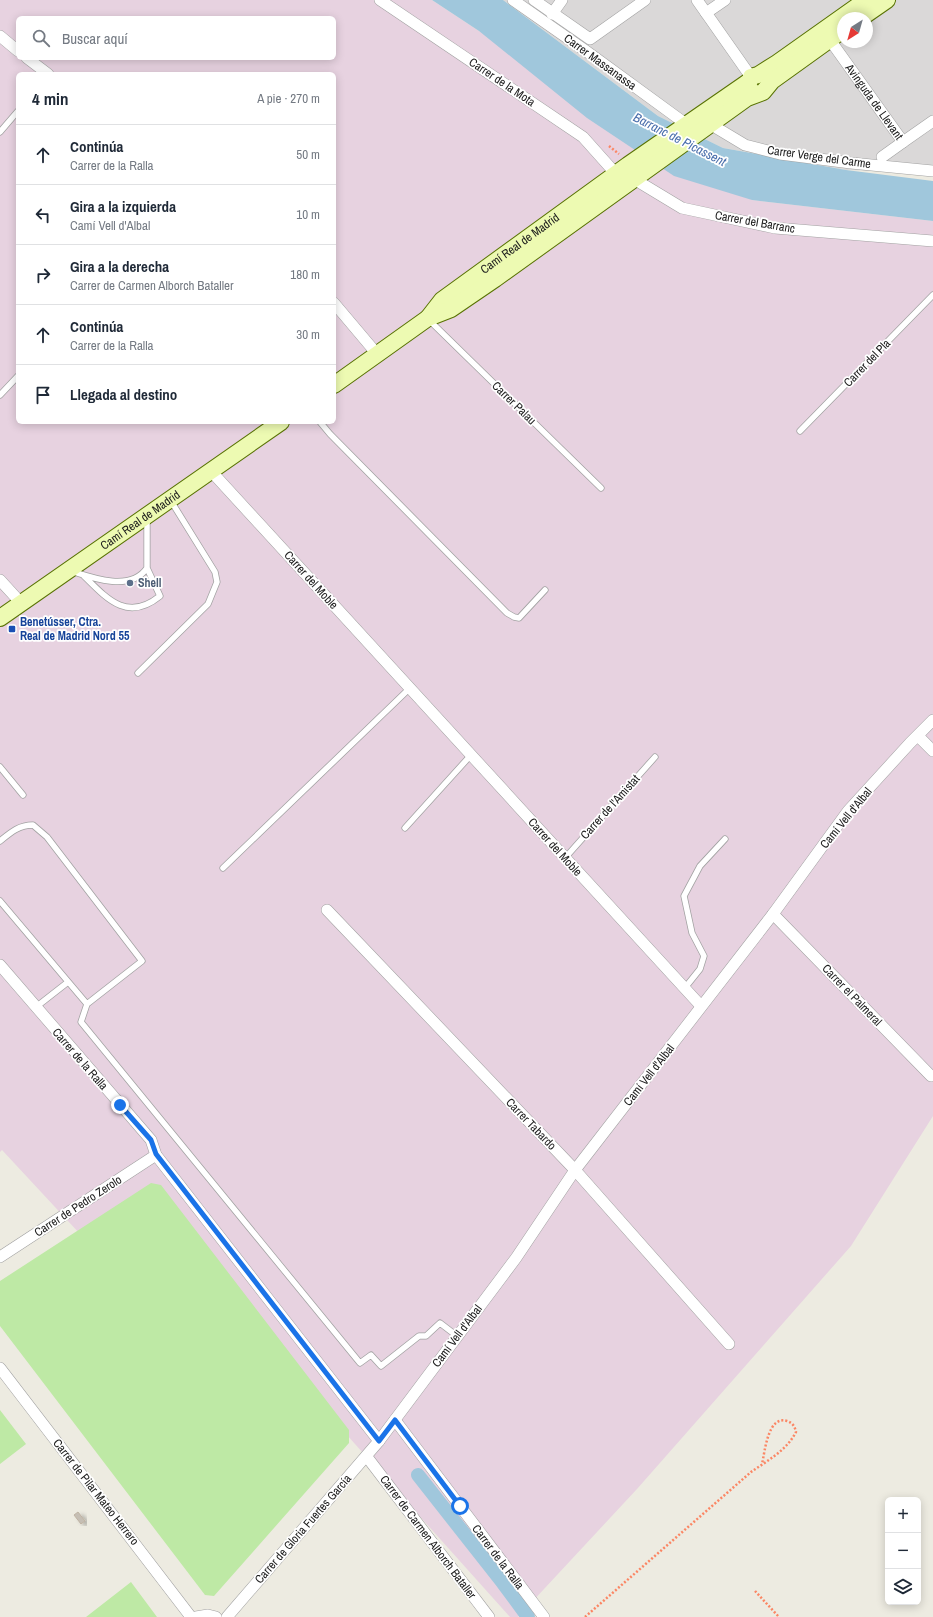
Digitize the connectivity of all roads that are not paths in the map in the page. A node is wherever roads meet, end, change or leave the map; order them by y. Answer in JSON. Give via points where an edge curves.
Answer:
{"nodes":[{"id":1,"x":380,"y":0,"type":"edge"},
{"id":2,"x":514,"y":0,"type":"edge"},
{"id":3,"x":534,"y":0,"type":"edge"},
{"id":4,"x":562,"y":0,"type":"edge"},
{"id":5,"x":645,"y":0,"type":"edge"},
{"id":6,"x":697,"y":0,"type":"edge"},
{"id":7,"x":725,"y":0,"type":"edge"},
{"id":8,"x":866,"y":0,"type":"edge"},
{"id":9,"x":887,"y":0,"type":"edge"},
{"id":10,"x":870,"y":12,"type":"edge"},
{"id":11,"x":706,"y":13,"type":"junction"},
{"id":12,"x":552,"y":14,"type":"junction"},
{"id":13,"x":837,"y":35,"type":"edge"},
{"id":14,"x":0,"y":36,"type":"edge"},
{"id":15,"x":845,"y":48,"type":"edge"},
{"id":16,"x":16,"y":49,"type":"edge"},
{"id":17,"x":30,"y":60,"type":"edge"},
{"id":18,"x":45,"y":72,"type":"edge"},
{"id":19,"x":756,"y":83,"type":"junction"},
{"id":20,"x":16,"y":113,"type":"edge"},
{"id":21,"x":933,"y":121,"type":"edge"},
{"id":22,"x":686,"y":124,"type":"junction"},
{"id":23,"x":706,"y":127,"type":"junction"},
{"id":24,"x":0,"y":132,"type":"edge"},
{"id":25,"x":903,"y":142,"type":"junction"},
{"id":26,"x":882,"y":157,"type":"dead end"},
{"id":27,"x":631,"y":170,"type":"junction"},
{"id":28,"x":933,"y":170,"type":"edge"},
{"id":29,"x":933,"y":241,"type":"edge"},
{"id":30,"x":933,"y":294,"type":"edge"},
{"id":31,"x":336,"y":305,"type":"edge"},
{"id":32,"x":428,"y":318,"type":"junction"},
{"id":33,"x":377,"y":354,"type":"junction"},
{"id":34,"x":16,"y":378,"type":"edge"},
{"id":35,"x":336,"y":384,"type":"edge"},
{"id":36,"x":0,"y":395,"type":"edge"},
{"id":37,"x":278,"y":424,"type":"edge"},
{"id":38,"x":322,"y":424,"type":"edge"},
{"id":39,"x":800,"y":431,"type":"dead end"},
{"id":40,"x":211,"y":471,"type":"junction"},
{"id":41,"x":601,"y":488,"type":"dead end"},
{"id":42,"x":170,"y":500,"type":"junction"},
{"id":43,"x":146,"y":516,"type":"junction"},
{"id":44,"x":147,"y":568,"type":"junction"},
{"id":45,"x":75,"y":573,"type":"junction"},
{"id":46,"x":0,"y":580,"type":"edge"},
{"id":47,"x":545,"y":590,"type":"dead end"},
{"id":48,"x":21,"y":603,"type":"junction"},
{"id":49,"x":0,"y":618,"type":"edge"},
{"id":50,"x":138,"y":673,"type":"dead end"},
{"id":51,"x":410,"y":688,"type":"junction"},
{"id":52,"x":933,"y":720,"type":"edge"},
{"id":53,"x":918,"y":736,"type":"junction"},
{"id":54,"x":933,"y":751,"type":"edge"},
{"id":55,"x":471,"y":755,"type":"junction"},
{"id":56,"x":655,"y":757,"type":"dead end"},
{"id":57,"x":0,"y":767,"type":"edge"},
{"id":58,"x":23,"y":795,"type":"dead end"},
{"id":59,"x":405,"y":828,"type":"dead end"},
{"id":60,"x":725,"y":839,"type":"dead end"},
{"id":61,"x":0,"y":841,"type":"edge"},
{"id":62,"x":565,"y":858,"type":"junction"},
{"id":63,"x":223,"y":868,"type":"dead end"},
{"id":64,"x":0,"y":901,"type":"edge"},
{"id":65,"x":327,"y":910,"type":"dead end"},
{"id":66,"x":773,"y":914,"type":"junction"},
{"id":67,"x":0,"y":965,"type":"edge"},
{"id":68,"x":68,"y":982,"type":"junction"},
{"id":69,"x":684,"y":989,"type":"junction"},
{"id":70,"x":87,"y":1004,"type":"junction"},
{"id":71,"x":701,"y":1006,"type":"junction"},
{"id":72,"x":36,"y":1008,"type":"junction"},
{"id":73,"x":931,"y":1076,"type":"dead end"},
{"id":74,"x":156,"y":1154,"type":"junction"},
{"id":75,"x":575,"y":1170,"type":"junction"},
{"id":76,"x":0,"y":1257,"type":"edge"},
{"id":77,"x":457,"y":1336,"type":"junction"},
{"id":78,"x":729,"y":1344,"type":"dead end"},
{"id":79,"x":0,"y":1368,"type":"edge"},
{"id":80,"x":395,"y":1420,"type":"junction"},
{"id":81,"x":379,"y":1441,"type":"junction"},
{"id":82,"x":366,"y":1457,"type":"junction"},
{"id":83,"x":192,"y":1617,"type":"edge"},
{"id":84,"x":196,"y":1617,"type":"edge"},
{"id":85,"x":216,"y":1617,"type":"edge"},
{"id":86,"x":227,"y":1617,"type":"edge"},
{"id":87,"x":489,"y":1617,"type":"edge"},
{"id":88,"x":544,"y":1617,"type":"edge"}],
"edges":[{"from":1,"to":27,"type":"street","name":"Carrer de la Mota"},
{"from":2,"to":22,"type":"street","name":"Carrer Massanassa"},
{"from":3,"to":12,"type":"street","name":"Carrer Massanassa"},
{"from":4,"to":12,"type":"street"},
{"from":5,"to":12,"type":"street","name":"Carrer Massanassa","via":[[590,39]]},
{"from":6,"to":11,"type":"street"},
{"from":7,"to":11,"type":"street"},
{"from":8,"to":19,"type":"street","name":"Avinguda de Llevant"},
{"from":9,"to":10,"type":"street"},
{"from":11,"to":19,"type":"street"},
{"from":13,"to":19,"type":"street","name":"Avinguda de Llevant"},
{"from":14,"to":16,"type":"street"},
{"from":15,"to":25,"type":"street","name":"Avinguda de Llevant"},
{"from":17,"to":18,"type":"street"},
{"from":19,"to":22,"type":"street","name":"Avinguda de Llevant"},
{"from":19,"to":23,"type":"street","name":"Camí Real de Madrid","via":[[747,98]]},
{"from":20,"to":24,"type":"lane"},
{"from":21,"to":25,"type":"street"},
{"from":22,"to":27,"type":"street","name":"Avinguda de Llevant"},
{"from":23,"to":27,"type":"street","name":"Camí Real de Madrid"},
{"from":23,"to":28,"type":"street","name":"Carrer Verge del Carme","via":[[745,145],[780,154]]},
{"from":25,"to":26,"type":"street","name":"Avinguda de Llevant"},
{"from":27,"to":29,"type":"street","name":"Carrer del Barranc","via":[[682,208],[775,228]]},
{"from":27,"to":32,"type":"street","name":"Camí Real de Madrid","via":[[442,300]]},
{"from":27,"to":32,"type":"street","name":"Camí Real de Madrid","via":[[571,226],[451,309]]},
{"from":30,"to":39,"type":"lane","name":"Carrer del Pla"},
{"from":31,"to":33,"type":"street"},
{"from":32,"to":33,"type":"street","name":"Camí Real de Madrid"},
{"from":32,"to":41,"type":"lane","name":"Carrer Palau"},
{"from":33,"to":35,"type":"street","name":"Camí Real de Madrid"},
{"from":34,"to":36,"type":"lane"},
{"from":37,"to":40,"type":"street","name":"Camí Real de Madrid"},
{"from":38,"to":47,"type":"lane","via":[[507,613],[519,618]]},
{"from":40,"to":42,"type":"street","name":"Camí Real de Madrid"},
{"from":40,"to":51,"type":"street","name":"Carrer del Moble"},
{"from":42,"to":43,"type":"street","name":"Camí Real de Madrid"},
{"from":42,"to":50,"type":"lane","via":[[215,572],[217,582],[208,604]]},
{"from":43,"to":44,"type":"lane"},
{"from":43,"to":45,"type":"street","name":"Camí Real de Madrid"},
{"from":44,"to":45,"type":"lane","via":[[144,573],[127,581],[96,580]]},
{"from":44,"to":45,"type":"lane","via":[[160,596],[139,608],[119,605]]},
{"from":45,"to":48,"type":"street","name":"Camí Real de Madrid"},
{"from":46,"to":48,"type":"street"},
{"from":48,"to":49,"type":"street","name":"Camí Real de Madrid"},
{"from":51,"to":55,"type":"street","name":"Carrer del Moble"},
{"from":51,"to":63,"type":"lane"},
{"from":52,"to":53,"type":"street","name":"Camí Vell d'Albal"},
{"from":53,"to":54,"type":"street"},
{"from":53,"to":66,"type":"street","name":"Camí Vell d'Albal","via":[[848,811]]},
{"from":55,"to":59,"type":"lane"},
{"from":55,"to":62,"type":"street","name":"Carrer del Moble"},
{"from":56,"to":62,"type":"lane","name":"Carrer de l'Amistat"},
{"from":57,"to":58,"type":"lane"},
{"from":60,"to":69,"type":"lane","via":[[700,866],[684,896],[692,933],[704,956],[700,969]]},
{"from":61,"to":70,"type":"lane","via":[[14,829],[34,825],[47,837],[142,961]]},
{"from":62,"to":69,"type":"street","name":"Carrer del Moble"},
{"from":64,"to":68,"type":"lane"},
{"from":65,"to":75,"type":"street","name":"Carrer Tabardo"},
{"from":66,"to":71,"type":"street","name":"Camí Vell d'Albal"},
{"from":66,"to":73,"type":"street","name":"Carrer el Palmeral"},
{"from":67,"to":72,"type":"street","name":"Carrer de la Ralla"},
{"from":68,"to":70,"type":"lane"},
{"from":68,"to":72,"type":"lane"},
{"from":69,"to":71,"type":"street","name":"Carrer del Moble"},
{"from":70,"to":77,"type":"lane","via":[[81,1022],[360,1363],[371,1355],[381,1366],[419,1336],[426,1336],[440,1324]]},
{"from":71,"to":75,"type":"street","name":"Camí Vell d'Albal"},
{"from":72,"to":74,"type":"street","name":"Carrer de la Ralla","via":[[151,1140]]},
{"from":74,"to":76,"type":"street","name":"Carrer de Pedro Zerolo"},
{"from":74,"to":81,"type":"street"},
{"from":75,"to":77,"type":"street","name":"Camí Vell d'Albal","via":[[516,1258]]},
{"from":75,"to":78,"type":"street","name":"Carrer Tabardo"},
{"from":77,"to":80,"type":"street","name":"Camí Vell d'Albal"},
{"from":79,"to":83,"type":"street","name":"Carrer de Pilar Mateo Herrero"},
{"from":80,"to":81,"type":"street","name":"Camí Vell d'Albal"},
{"from":80,"to":88,"type":"street","name":"Carrer de la Ralla"},
{"from":81,"to":82,"type":"street","name":"Carrer de Gloria Fuertes García"},
{"from":82,"to":86,"type":"street","name":"Carrer de Gloria Fuertes García"},
{"from":82,"to":87,"type":"street","name":"Carrer de Carmen Alborch Bataller"},
{"from":84,"to":85,"type":"street"}]}
